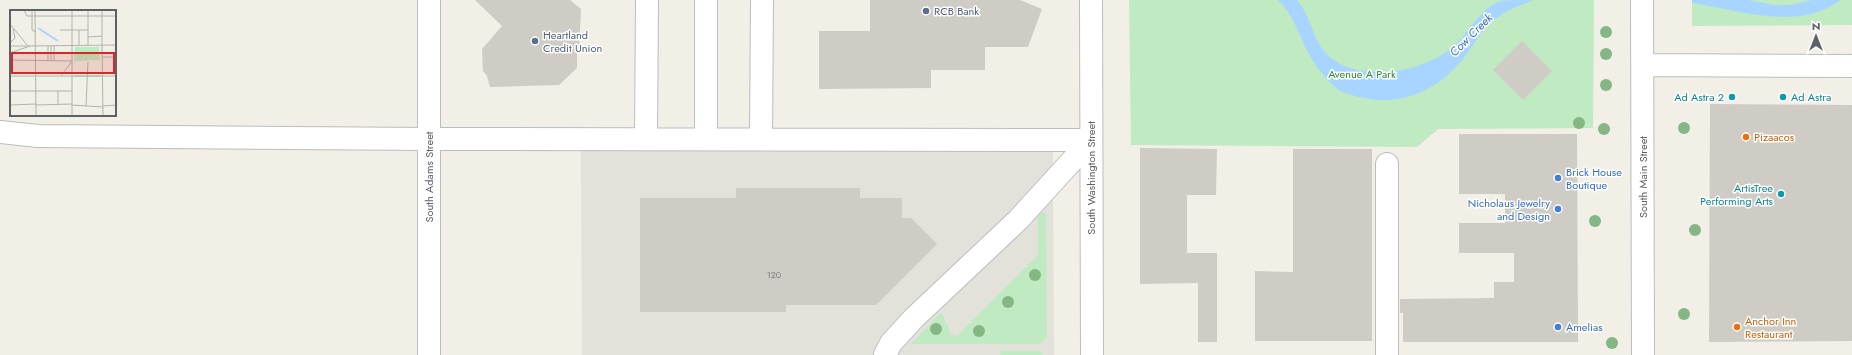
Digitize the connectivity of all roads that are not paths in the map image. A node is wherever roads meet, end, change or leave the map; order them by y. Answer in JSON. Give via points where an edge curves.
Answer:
{"nodes":[{"id":1,"x":429,"y":0,"type":"edge"},
{"id":2,"x":647,"y":0,"type":"edge"},
{"id":3,"x":706,"y":0,"type":"edge"},
{"id":4,"x":762,"y":0,"type":"edge"},
{"id":5,"x":1091,"y":0,"type":"edge"},
{"id":6,"x":1642,"y":9,"type":"edge"},
{"id":7,"x":1643,"y":65,"type":"junction"},
{"id":8,"x":1852,"y":66,"type":"edge"},
{"id":9,"x":0,"y":132,"type":"edge"},
{"id":10,"x":646,"y":138,"type":"junction"},
{"id":11,"x":706,"y":138,"type":"junction"},
{"id":12,"x":761,"y":138,"type":"junction"},
{"id":13,"x":429,"y":139,"type":"junction"},
{"id":14,"x":1091,"y":140,"type":"junction"},
{"id":15,"x":1387,"y":164,"type":"dead end"},
{"id":16,"x":429,"y":355,"type":"edge"},
{"id":17,"x":885,"y":355,"type":"edge"},
{"id":18,"x":1092,"y":355,"type":"edge"},
{"id":19,"x":1387,"y":355,"type":"edge"},
{"id":20,"x":1643,"y":355,"type":"edge"}],
"edges":[{"from":1,"to":13,"type":"street","name":"South Adams Street"},
{"from":2,"to":10,"type":"street"},
{"from":3,"to":11,"type":"street"},
{"from":4,"to":12,"type":"street"},
{"from":5,"to":14,"type":"street","name":"South Washington Street"},
{"from":6,"to":7,"type":"street","name":"South Main Street"},
{"from":7,"to":8,"type":"street"},
{"from":7,"to":20,"type":"street","name":"South Main Street"},
{"from":9,"to":13,"type":"street","via":[[38,136]]},
{"from":10,"to":11,"type":"street"},
{"from":10,"to":13,"type":"street"},
{"from":11,"to":12,"type":"street"},
{"from":12,"to":14,"type":"street"},
{"from":13,"to":16,"type":"street","name":"South Adams Street"},
{"from":14,"to":17,"type":"street","via":[[1018,220],[914,318],[891,343]]},
{"from":14,"to":18,"type":"street","name":"South Washington Street"},
{"from":15,"to":19,"type":"street"}]}
